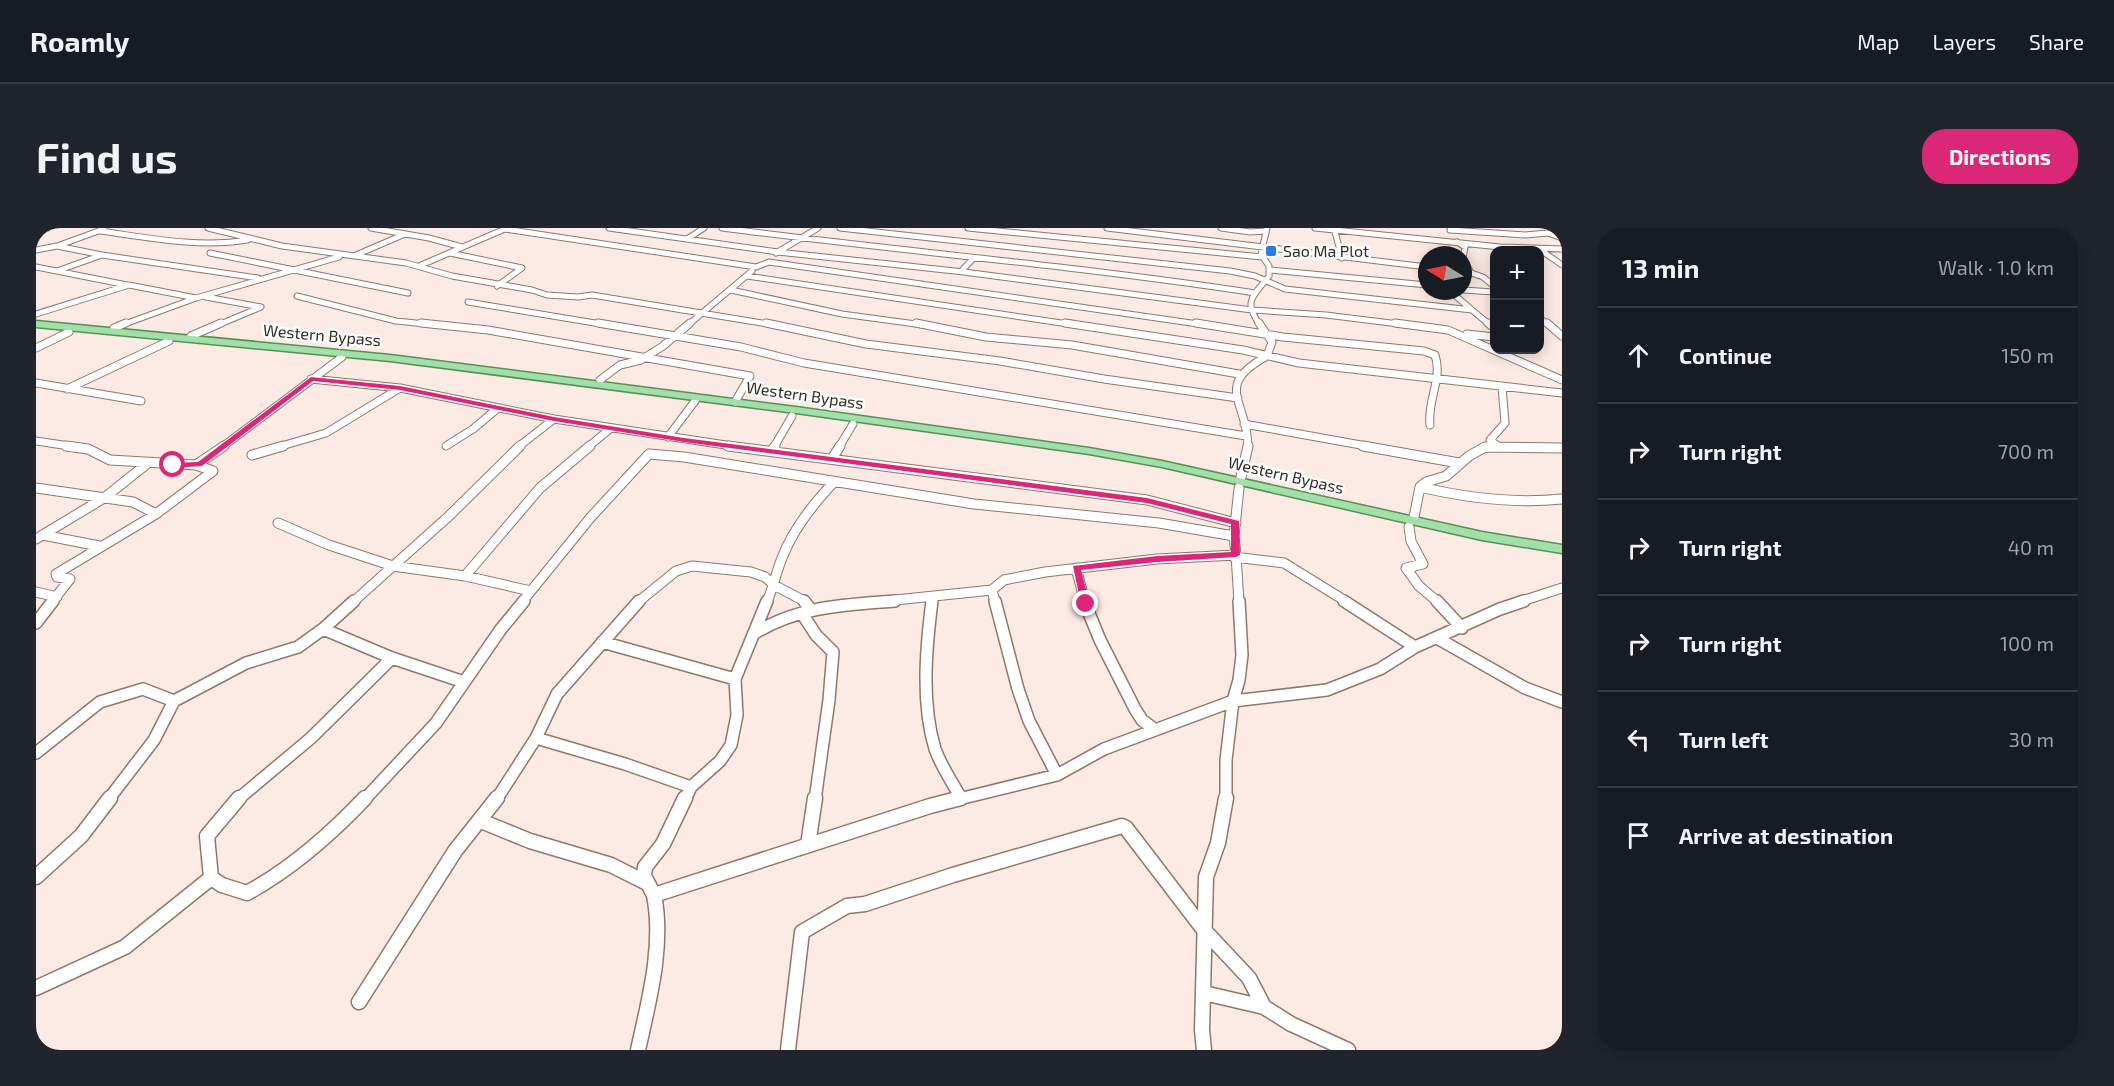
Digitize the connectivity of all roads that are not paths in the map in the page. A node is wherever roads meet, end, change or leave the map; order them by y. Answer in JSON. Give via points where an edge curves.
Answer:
{"nodes":[{"id":1,"x":48,"y":228,"type":"edge"},
{"id":2,"x":106,"y":228,"type":"edge"},
{"id":3,"x":208,"y":228,"type":"edge"},
{"id":4,"x":230,"y":228,"type":"edge"},
{"id":5,"x":371,"y":228,"type":"edge"},
{"id":6,"x":609,"y":228,"type":"edge"},
{"id":7,"x":704,"y":228,"type":"edge"},
{"id":8,"x":722,"y":228,"type":"edge"},
{"id":9,"x":818,"y":228,"type":"edge"},
{"id":10,"x":840,"y":228,"type":"edge"},
{"id":11,"x":968,"y":228,"type":"edge"},
{"id":12,"x":1107,"y":228,"type":"edge"},
{"id":13,"x":1221,"y":228,"type":"edge"},
{"id":14,"x":1315,"y":228,"type":"edge"},
{"id":15,"x":1395,"y":228,"type":"edge"},
{"id":16,"x":506,"y":229,"type":"edge"},
{"id":17,"x":1334,"y":229,"type":"edge"},
{"id":18,"x":1450,"y":229,"type":"edge"},
{"id":19,"x":1267,"y":230,"type":"edge"},
{"id":20,"x":100,"y":231,"type":"junction"},
{"id":21,"x":36,"y":232,"type":"edge"},
{"id":22,"x":220,"y":232,"type":"junction"},
{"id":23,"x":406,"y":234,"type":"junction"},
{"id":24,"x":798,"y":238,"type":"junction"},
{"id":25,"x":1404,"y":238,"type":"junction"},
{"id":26,"x":1562,"y":238,"type":"edge"},
{"id":27,"x":251,"y":239,"type":"junction"},
{"id":28,"x":687,"y":239,"type":"junction"},
{"id":29,"x":1457,"y":243,"type":"junction"},
{"id":30,"x":57,"y":246,"type":"junction"},
{"id":31,"x":1463,"y":246,"type":"edge"},
{"id":32,"x":1498,"y":246,"type":"edge"},
{"id":33,"x":463,"y":247,"type":"junction"},
{"id":34,"x":1262,"y":249,"type":"junction"},
{"id":35,"x":1544,"y":249,"type":"edge"},
{"id":36,"x":1562,"y":249,"type":"edge"},
{"id":37,"x":36,"y":250,"type":"edge"},
{"id":38,"x":778,"y":252,"type":"junction"},
{"id":39,"x":210,"y":253,"type":"dead end"},
{"id":40,"x":450,"y":253,"type":"junction"},
{"id":41,"x":1544,"y":253,"type":"edge"},
{"id":42,"x":102,"y":255,"type":"junction"},
{"id":43,"x":342,"y":256,"type":"junction"},
{"id":44,"x":352,"y":256,"type":"junction"},
{"id":45,"x":1262,"y":257,"type":"junction"},
{"id":46,"x":974,"y":258,"type":"junction"},
{"id":47,"x":1342,"y":258,"type":"junction"},
{"id":48,"x":1418,"y":266,"type":"edge"},
{"id":49,"x":1562,"y":266,"type":"edge"},
{"id":50,"x":36,"y":267,"type":"edge"},
{"id":51,"x":418,"y":267,"type":"junction"},
{"id":52,"x":756,"y":267,"type":"junction"},
{"id":53,"x":286,"y":270,"type":"junction"},
{"id":54,"x":1270,"y":270,"type":"junction"},
{"id":55,"x":56,"y":272,"type":"junction"},
{"id":56,"x":964,"y":272,"type":"junction"},
{"id":57,"x":1472,"y":272,"type":"edge"},
{"id":58,"x":747,"y":276,"type":"junction"},
{"id":59,"x":265,"y":279,"type":"junction"},
{"id":60,"x":1263,"y":284,"type":"junction"},
{"id":61,"x":1418,"y":284,"type":"edge"},
{"id":62,"x":1490,"y":284,"type":"edge"},
{"id":63,"x":129,"y":285,"type":"junction"},
{"id":64,"x":497,"y":286,"type":"junction"},
{"id":65,"x":1104,"y":289,"type":"junction"},
{"id":66,"x":731,"y":290,"type":"junction"},
{"id":67,"x":1472,"y":291,"type":"edge"},
{"id":68,"x":1490,"y":292,"type":"edge"},
{"id":69,"x":408,"y":293,"type":"dead end"},
{"id":70,"x":1255,"y":293,"type":"junction"},
{"id":71,"x":297,"y":296,"type":"dead end"},
{"id":72,"x":557,"y":296,"type":"junction"},
{"id":73,"x":200,"y":297,"type":"junction"},
{"id":74,"x":1460,"y":300,"type":"edge"},
{"id":75,"x":468,"y":302,"type":"dead end"},
{"id":76,"x":551,"y":302,"type":"dead end"},
{"id":77,"x":544,"y":307,"type":"dead end"},
{"id":78,"x":1103,"y":309,"type":"junction"},
{"id":79,"x":1252,"y":310,"type":"junction"},
{"id":80,"x":1472,"y":310,"type":"junction"},
{"id":81,"x":538,"y":312,"type":"junction"},
{"id":82,"x":705,"y":312,"type":"junction"},
{"id":83,"x":36,"y":314,"type":"edge"},
{"id":84,"x":1544,"y":322,"type":"edge"},
{"id":85,"x":36,"y":324,"type":"edge"},
{"id":86,"x":1490,"y":325,"type":"edge"},
{"id":87,"x":114,"y":328,"type":"dead end"},
{"id":88,"x":69,"y":332,"type":"dead end"},
{"id":89,"x":1458,"y":333,"type":"junction"},
{"id":90,"x":1269,"y":335,"type":"junction"},
{"id":91,"x":190,"y":336,"type":"dead end"},
{"id":92,"x":676,"y":336,"type":"junction"},
{"id":93,"x":1562,"y":336,"type":"edge"},
{"id":94,"x":1490,"y":337,"type":"edge"},
{"id":95,"x":1244,"y":340,"type":"dead end"},
{"id":96,"x":169,"y":341,"type":"dead end"},
{"id":97,"x":36,"y":348,"type":"edge"},
{"id":98,"x":1243,"y":350,"type":"junction"},
{"id":99,"x":1268,"y":356,"type":"junction"},
{"id":100,"x":342,"y":357,"type":"dead end"},
{"id":101,"x":645,"y":358,"type":"junction"},
{"id":102,"x":1239,"y":374,"type":"junction"},
{"id":103,"x":311,"y":379,"type":"junction"},
{"id":104,"x":600,"y":380,"type":"dead end"},
{"id":105,"x":1439,"y":380,"type":"junction"},
{"id":106,"x":1562,"y":380,"type":"edge"},
{"id":107,"x":36,"y":383,"type":"edge"},
{"id":108,"x":1502,"y":387,"type":"junction"},
{"id":109,"x":67,"y":388,"type":"junction"},
{"id":110,"x":400,"y":388,"type":"junction"},
{"id":111,"x":1562,"y":393,"type":"edge"},
{"id":112,"x":1238,"y":398,"type":"junction"},
{"id":113,"x":141,"y":401,"type":"dead end"},
{"id":114,"x":695,"y":401,"type":"dead end"},
{"id":115,"x":735,"y":402,"type":"junction"},
{"id":116,"x":498,"y":408,"type":"junction"},
{"id":117,"x":792,"y":416,"type":"dead end"},
{"id":118,"x":554,"y":419,"type":"junction"},
{"id":119,"x":853,"y":424,"type":"dead end"},
{"id":120,"x":1244,"y":424,"type":"junction"},
{"id":121,"x":1430,"y":424,"type":"dead end"},
{"id":122,"x":612,"y":428,"type":"junction"},
{"id":123,"x":1246,"y":435,"type":"junction"},
{"id":124,"x":668,"y":437,"type":"junction"},
{"id":125,"x":36,"y":441,"type":"edge"},
{"id":126,"x":446,"y":446,"type":"dead end"},
{"id":127,"x":1497,"y":446,"type":"junction"},
{"id":128,"x":1562,"y":448,"type":"edge"},
{"id":129,"x":772,"y":451,"type":"junction"},
{"id":130,"x":252,"y":455,"type":"dead end"},
{"id":131,"x":832,"y":459,"type":"junction"},
{"id":132,"x":148,"y":463,"type":"junction"},
{"id":133,"x":1459,"y":463,"type":"junction"},
{"id":134,"x":196,"y":465,"type":"junction"},
{"id":135,"x":1241,"y":477,"type":"dead end"},
{"id":136,"x":834,"y":482,"type":"junction"},
{"id":137,"x":1420,"y":487,"type":"junction"},
{"id":138,"x":36,"y":488,"type":"edge"},
{"id":139,"x":1239,"y":488,"type":"dead end"},
{"id":140,"x":105,"y":498,"type":"junction"},
{"id":141,"x":1562,"y":499,"type":"edge"},
{"id":142,"x":156,"y":514,"type":"junction"},
{"id":143,"x":1414,"y":517,"type":"dead end"},
{"id":144,"x":278,"y":523,"type":"dead end"},
{"id":145,"x":1236,"y":523,"type":"junction"},
{"id":146,"x":1409,"y":527,"type":"dead end"},
{"id":147,"x":1234,"y":536,"type":"junction"},
{"id":148,"x":40,"y":537,"type":"edge"},
{"id":149,"x":99,"y":546,"type":"junction"},
{"id":150,"x":1562,"y":549,"type":"edge"},
{"id":151,"x":1235,"y":556,"type":"junction"},
{"id":152,"x":393,"y":566,"type":"junction"},
{"id":153,"x":1076,"y":568,"type":"junction"},
{"id":154,"x":465,"y":576,"type":"junction"},
{"id":155,"x":774,"y":585,"type":"junction"},
{"id":156,"x":1562,"y":588,"type":"edge"},
{"id":157,"x":992,"y":590,"type":"junction"},
{"id":158,"x":531,"y":591,"type":"junction"},
{"id":159,"x":36,"y":592,"type":"edge"},
{"id":160,"x":57,"y":597,"type":"junction"},
{"id":161,"x":932,"y":598,"type":"junction"},
{"id":162,"x":807,"y":612,"type":"junction"},
{"id":163,"x":36,"y":623,"type":"edge"},
{"id":164,"x":761,"y":626,"type":"junction"},
{"id":165,"x":1462,"y":628,"type":"junction"},
{"id":166,"x":323,"y":629,"type":"junction"},
{"id":167,"x":1437,"y":638,"type":"junction"},
{"id":168,"x":602,"y":642,"type":"junction"},
{"id":169,"x":1415,"y":647,"type":"junction"},
{"id":170,"x":392,"y":658,"type":"junction"},
{"id":171,"x":735,"y":679,"type":"junction"},
{"id":172,"x":464,"y":682,"type":"junction"},
{"id":173,"x":174,"y":701,"type":"junction"},
{"id":174,"x":1233,"y":701,"type":"junction"},
{"id":175,"x":1562,"y":702,"type":"edge"},
{"id":176,"x":1154,"y":729,"type":"junction"},
{"id":177,"x":536,"y":738,"type":"junction"},
{"id":178,"x":36,"y":753,"type":"edge"},
{"id":179,"x":1057,"y":775,"type":"junction"},
{"id":180,"x":691,"y":787,"type":"junction"},
{"id":181,"x":961,"y":798,"type":"junction"},
{"id":182,"x":481,"y":821,"type":"junction"},
{"id":183,"x":808,"y":844,"type":"junction"},
{"id":184,"x":36,"y":877,"type":"edge"},
{"id":185,"x":211,"y":878,"type":"junction"},
{"id":186,"x":651,"y":889,"type":"junction"},
{"id":187,"x":1204,"y":930,"type":"junction"},
{"id":188,"x":36,"y":988,"type":"edge"},
{"id":189,"x":1204,"y":993,"type":"junction"},
{"id":190,"x":359,"y":1002,"type":"dead end"},
{"id":191,"x":1264,"y":1007,"type":"junction"},
{"id":192,"x":638,"y":1050,"type":"edge"},
{"id":193,"x":788,"y":1050,"type":"edge"},
{"id":194,"x":1203,"y":1050,"type":"edge"},
{"id":195,"x":1348,"y":1050,"type":"edge"}],
"edges":[{"from":1,"to":21,"type":"street"},
{"from":2,"to":20,"type":"street"},
{"from":3,"to":22,"type":"street"},
{"from":4,"to":22,"type":"street"},
{"from":5,"to":23,"type":"street"},
{"from":6,"to":28,"type":"street"},
{"from":7,"to":28,"type":"street"},
{"from":8,"to":24,"type":"street"},
{"from":9,"to":24,"type":"street"},
{"from":10,"to":60,"type":"street","via":[[1221,270],[1255,276]]},
{"from":11,"to":45,"type":"street"},
{"from":12,"to":34,"type":"street"},
{"from":13,"to":19,"type":"street"},
{"from":14,"to":17,"type":"street"},
{"from":15,"to":25,"type":"street","via":[[1404,231]]},
{"from":16,"to":33,"type":"street"},
{"from":16,"to":52,"type":"street"},
{"from":17,"to":25,"type":"street"},
{"from":17,"to":47,"type":"street"},
{"from":18,"to":26,"type":"street","via":[[1548,233]]},
{"from":18,"to":29,"type":"street"},
{"from":19,"to":34,"type":"street"},
{"from":20,"to":27,"type":"street","via":[[182,243],[224,245]]},
{"from":20,"to":30,"type":"street"},
{"from":22,"to":27,"type":"street"},
{"from":23,"to":33,"type":"street"},
{"from":23,"to":44,"type":"street"},
{"from":24,"to":38,"type":"street"},
{"from":24,"to":46,"type":"street"},
{"from":25,"to":29,"type":"street"},
{"from":27,"to":43,"type":"street"},
{"from":28,"to":38,"type":"street"},
{"from":29,"to":31,"type":"street"},
{"from":29,"to":32,"type":"street"},
{"from":30,"to":37,"type":"street"},
{"from":30,"to":42,"type":"street"},
{"from":33,"to":40,"type":"street"},
{"from":34,"to":45,"type":"street"},
{"from":34,"to":47,"type":"street"},
{"from":35,"to":36,"type":"street"},
{"from":38,"to":52,"type":"street"},
{"from":38,"to":56,"type":"street"},
{"from":39,"to":53,"type":"street"},
{"from":40,"to":51,"type":"street"},
{"from":40,"to":64,"type":"street","via":[[522,268]]},
{"from":41,"to":49,"type":"street"},
{"from":42,"to":55,"type":"street"},
{"from":42,"to":59,"type":"street"},
{"from":43,"to":44,"type":"street"},
{"from":43,"to":53,"type":"street"},
{"from":44,"to":51,"type":"street"},
{"from":45,"to":54,"type":"street"},
{"from":46,"to":56,"type":"street"},
{"from":46,"to":70,"type":"street","via":[[1145,276]]},
{"from":47,"to":48,"type":"street"},
{"from":50,"to":55,"type":"street"},
{"from":51,"to":64,"type":"street"},
{"from":52,"to":58,"type":"street"},
{"from":52,"to":78,"type":"street","via":[[769,262]]},
{"from":53,"to":59,"type":"street"},
{"from":53,"to":69,"type":"street"},
{"from":54,"to":60,"type":"street"},
{"from":54,"to":61,"type":"street"},
{"from":55,"to":63,"type":"street"},
{"from":56,"to":65,"type":"street"},
{"from":57,"to":62,"type":"street"},
{"from":58,"to":66,"type":"street"},
{"from":58,"to":98,"type":"street"},
{"from":59,"to":73,"type":"street"},
{"from":60,"to":70,"type":"street"},
{"from":60,"to":80,"type":"street"},
{"from":63,"to":73,"type":"street"},
{"from":63,"to":83,"type":"street"},
{"from":64,"to":72,"type":"street"},
{"from":65,"to":78,"type":"street"},
{"from":65,"to":79,"type":"street"},
{"from":66,"to":82,"type":"street"},
{"from":66,"to":102,"type":"street","via":[[842,314],[986,337],[1072,345]]},
{"from":67,"to":68,"type":"street"},
{"from":70,"to":79,"type":"street","via":[[1251,298]]},
{"from":71,"to":101,"type":"street","via":[[396,321],[488,330]]},
{"from":72,"to":76,"type":"street"},
{"from":72,"to":82,"type":"street","via":[[592,295]]},
{"from":73,"to":87,"type":"street"},
{"from":73,"to":91,"type":"street","via":[[261,307]]},
{"from":74,"to":80,"type":"street"},
{"from":75,"to":81,"type":"street"},
{"from":77,"to":81,"type":"street"},
{"from":78,"to":90,"type":"street"},
{"from":79,"to":89,"type":"street","via":[[1427,326]]},
{"from":79,"to":90,"type":"street"},
{"from":80,"to":86,"type":"street"},
{"from":81,"to":92,"type":"street"},
{"from":82,"to":92,"type":"street"},
{"from":82,"to":112,"type":"street","via":[[866,344],[1000,360]]},
{"from":84,"to":93,"type":"street"},
{"from":85,"to":115,"type":"main road","name":"Western Bypass","via":[[390,358]]},
{"from":88,"to":97,"type":"street"},
{"from":89,"to":94,"type":"street"},
{"from":89,"to":106,"type":"street"},
{"from":90,"to":99,"type":"street","via":[[1272,342]]},
{"from":90,"to":105,"type":"street","via":[[1431,353],[1440,366]]},
{"from":92,"to":101,"type":"street"},
{"from":92,"to":123,"type":"street","via":[[873,375]]},
{"from":95,"to":98,"type":"street"},
{"from":96,"to":109,"type":"street"},
{"from":98,"to":99,"type":"street"},
{"from":99,"to":102,"type":"street","via":[[1251,363]]},
{"from":99,"to":105,"type":"street"},
{"from":100,"to":103,"type":"street"},
{"from":101,"to":104,"type":"street","via":[[620,365]]},
{"from":101,"to":115,"type":"street","via":[[750,376]]},
{"from":102,"to":112,"type":"street","via":[[1234,384]]},
{"from":103,"to":110,"type":"street"},
{"from":103,"to":134,"type":"street"},
{"from":105,"to":108,"type":"street"},
{"from":105,"to":121,"type":"street","via":[[1428,416]]},
{"from":107,"to":109,"type":"street"},
{"from":108,"to":111,"type":"street"},
{"from":108,"to":127,"type":"street","via":[[1505,423],[1490,440]]},
{"from":109,"to":113,"type":"street"},
{"from":110,"to":116,"type":"street"},
{"from":110,"to":130,"type":"street","via":[[326,433]]},
{"from":112,"to":120,"type":"street"},
{"from":114,"to":124,"type":"street"},
{"from":115,"to":150,"type":"main road","name":"Western Bypass","via":[[1141,460],[1407,520]]},
{"from":116,"to":118,"type":"street"},
{"from":116,"to":126,"type":"street"},
{"from":117,"to":129,"type":"street"},
{"from":118,"to":122,"type":"street"},
{"from":118,"to":152,"type":"street","via":[[517,448]]},
{"from":119,"to":131,"type":"street"},
{"from":120,"to":123,"type":"street"},
{"from":120,"to":133,"type":"street"},
{"from":122,"to":124,"type":"street"},
{"from":122,"to":154,"type":"street","via":[[540,488]]},
{"from":123,"to":135,"type":"street","via":[[1248,445]]},
{"from":124,"to":129,"type":"street"},
{"from":125,"to":132,"type":"street","via":[[88,449],[110,460]]},
{"from":127,"to":128,"type":"street"},
{"from":127,"to":133,"type":"street","via":[[1485,447]]},
{"from":129,"to":131,"type":"street"},
{"from":131,"to":145,"type":"street","via":[[1147,500]]},
{"from":132,"to":134,"type":"street"},
{"from":132,"to":140,"type":"street"},
{"from":133,"to":137,"type":"street","via":[[1446,476]]},
{"from":134,"to":142,"type":"street","via":[[213,471]]},
{"from":136,"to":147,"type":"street","via":[[974,504],[1159,523]]},
{"from":136,"to":155,"type":"street","via":[[795,531]]},
{"from":136,"to":158,"type":"street","via":[[649,454]]},
{"from":137,"to":141,"type":"street","via":[[1464,497],[1530,502]]},
{"from":137,"to":143,"type":"street"},
{"from":138,"to":140,"type":"street"},
{"from":139,"to":145,"type":"street"},
{"from":140,"to":142,"type":"street","via":[[133,502]]},
{"from":140,"to":148,"type":"street"},
{"from":142,"to":149,"type":"street"},
{"from":144,"to":152,"type":"street","via":[[328,545]]},
{"from":145,"to":147,"type":"street"},
{"from":146,"to":165,"type":"street","via":[[1411,541],[1423,564],[1406,568]]},
{"from":147,"to":151,"type":"street"},
{"from":148,"to":149,"type":"street"},
{"from":149,"to":160,"type":"street","via":[[56,574],[69,579]]},
{"from":151,"to":153,"type":"street"},
{"from":151,"to":169,"type":"street","via":[[1292,567]]},
{"from":151,"to":174,"type":"street","via":[[1242,655]]},
{"from":152,"to":154,"type":"street"},
{"from":152,"to":166,"type":"street"},
{"from":153,"to":157,"type":"street","via":[[1004,580]]},
{"from":153,"to":176,"type":"street","via":[[1100,640],[1135,709]]},
{"from":154,"to":158,"type":"street"},
{"from":155,"to":162,"type":"street","via":[[806,602]]},
{"from":155,"to":164,"type":"street"},
{"from":155,"to":168,"type":"street","via":[[751,572],[683,568],[647,593]]},
{"from":156,"to":165,"type":"street","via":[[1500,609]]},
{"from":157,"to":161,"type":"street"},
{"from":157,"to":179,"type":"street","via":[[1029,721]]},
{"from":158,"to":172,"type":"street"},
{"from":159,"to":160,"type":"street"},
{"from":160,"to":163,"type":"street"},
{"from":161,"to":162,"type":"street","via":[[819,607]]},
{"from":161,"to":181,"type":"street","via":[[927,650],[933,740]]},
{"from":162,"to":164,"type":"street"},
{"from":162,"to":183,"type":"street","via":[[816,635],[833,652]]},
{"from":164,"to":171,"type":"street"},
{"from":165,"to":167,"type":"street"},
{"from":166,"to":170,"type":"street"},
{"from":166,"to":173,"type":"street","via":[[298,647],[246,663]]},
{"from":167,"to":169,"type":"street"},
{"from":167,"to":175,"type":"street","via":[[1526,688]]},
{"from":168,"to":171,"type":"street"},
{"from":168,"to":177,"type":"street","via":[[557,694]]},
{"from":169,"to":174,"type":"street","via":[[1380,669],[1327,690]]},
{"from":170,"to":172,"type":"street"},
{"from":170,"to":185,"type":"street","via":[[311,738],[228,810],[207,836]]},
{"from":171,"to":180,"type":"street","via":[[737,715],[731,745],[720,762]]},
{"from":172,"to":185,"type":"street","via":[[436,723],[370,795],[344,822],[278,876],[248,893]]},
{"from":173,"to":178,"type":"street","via":[[143,689],[100,702]]},
{"from":173,"to":184,"type":"street","via":[[154,740],[81,836]]},
{"from":174,"to":176,"type":"street"},
{"from":174,"to":187,"type":"street","via":[[1226,799],[1218,843],[1206,877]]},
{"from":176,"to":179,"type":"street","via":[[1104,749]]},
{"from":177,"to":180,"type":"street"},
{"from":177,"to":182,"type":"street"},
{"from":179,"to":181,"type":"street"},
{"from":180,"to":186,"type":"street","via":[[663,844],[645,867],[644,876]]},
{"from":181,"to":183,"type":"street"},
{"from":182,"to":186,"type":"street","via":[[530,841],[611,865]]},
{"from":182,"to":190,"type":"street","via":[[455,851]]},
{"from":183,"to":186,"type":"street"},
{"from":185,"to":188,"type":"street","via":[[125,947]]},
{"from":186,"to":192,"type":"street","via":[[658,918]]},
{"from":187,"to":189,"type":"street"},
{"from":187,"to":191,"type":"street","via":[[1249,978]]},
{"from":187,"to":193,"type":"street","via":[[1122,826],[976,868],[847,906],[802,932]]},
{"from":189,"to":191,"type":"street"},
{"from":189,"to":194,"type":"street"},
{"from":191,"to":195,"type":"street"}]}
